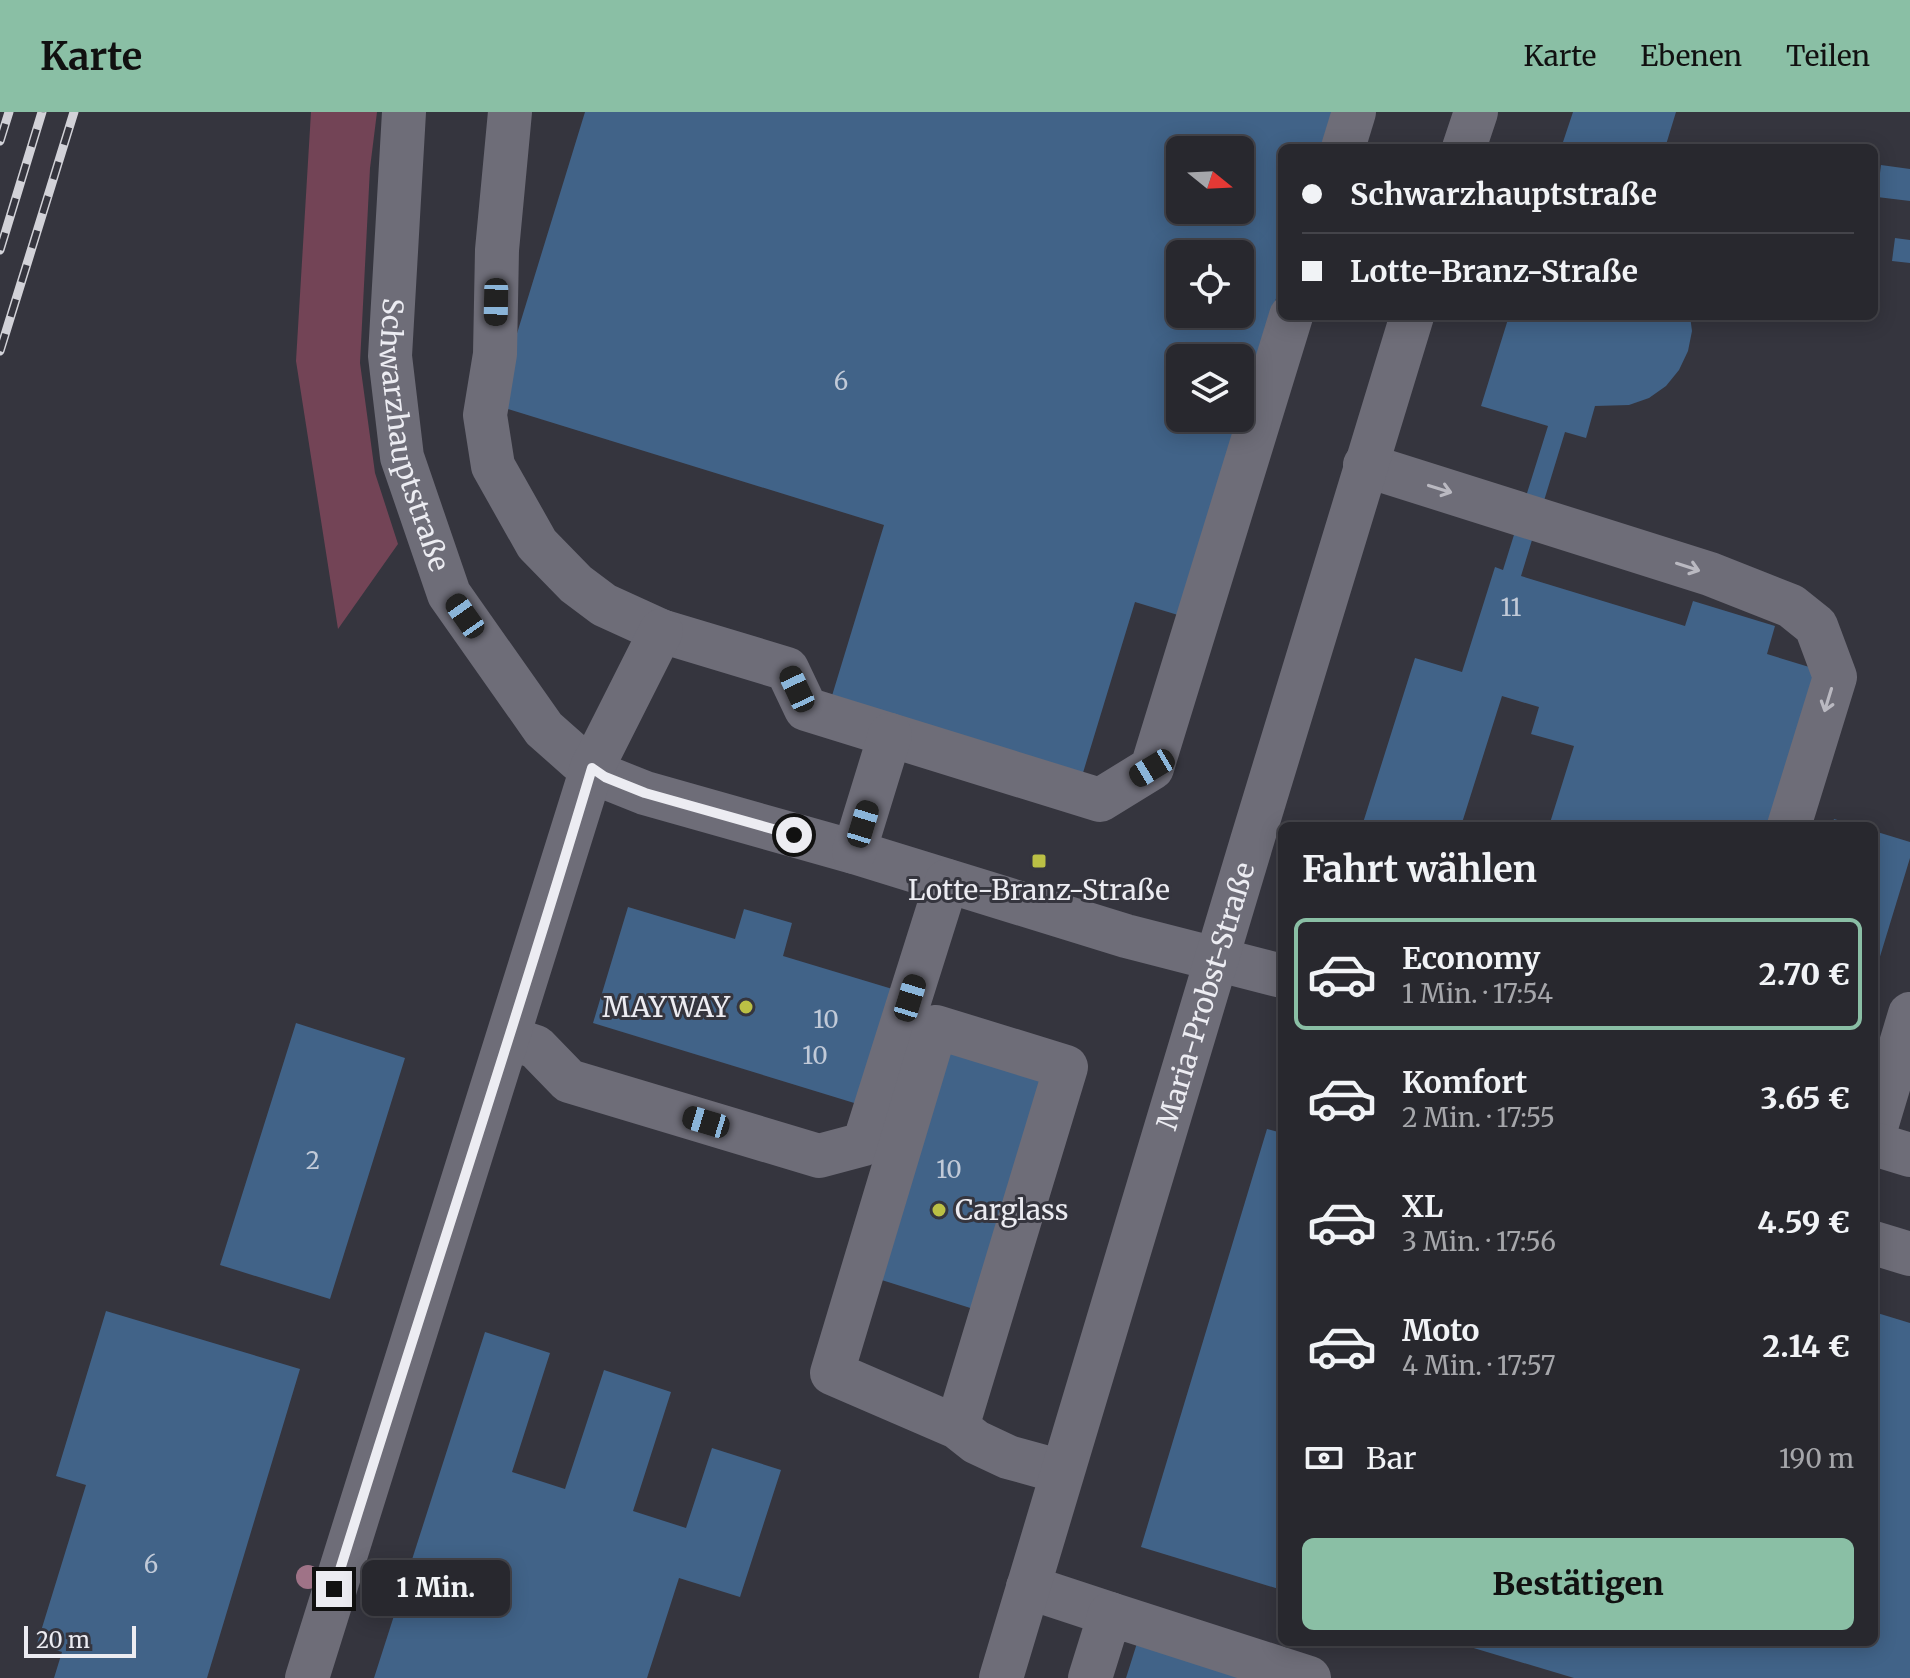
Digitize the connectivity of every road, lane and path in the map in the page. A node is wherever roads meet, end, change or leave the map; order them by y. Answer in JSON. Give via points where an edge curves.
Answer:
{"nodes":[{"id":1,"x":404,"y":112,"type":"edge"},
{"id":2,"x":510,"y":112,"type":"edge"},
{"id":3,"x":1354,"y":112,"type":"edge"},
{"id":4,"x":1476,"y":112,"type":"edge"},
{"id":5,"x":1344,"y":144,"type":"edge"},
{"id":6,"x":1465,"y":144,"type":"edge"},
{"id":7,"x":1290,"y":320,"type":"edge"},
{"id":8,"x":1411,"y":320,"type":"edge"},
{"id":9,"x":1365,"y":465,"type":"junction"},
{"id":10,"x":661,"y":631,"type":"junction"},
{"id":11,"x":890,"y":735,"type":"junction"},
{"id":12,"x":592,"y":768,"type":"junction"},
{"id":13,"x":1788,"y":809,"type":"edge"},
{"id":14,"x":854,"y":852,"type":"junction"},
{"id":15,"x":947,"y":881,"type":"junction"},
{"id":16,"x":1216,"y":960,"type":"junction"},
{"id":17,"x":1278,"y":975,"type":"edge"},
{"id":18,"x":1910,"y":1014,"type":"edge"},
{"id":19,"x":509,"y":1038,"type":"junction"},
{"id":20,"x":1878,"y":1121,"type":"edge"},
{"id":21,"x":1878,"y":1145,"type":"edge"},
{"id":22,"x":1910,"y":1155,"type":"edge"},
{"id":23,"x":1878,"y":1244,"type":"edge"},
{"id":24,"x":1910,"y":1254,"type":"edge"},
{"id":25,"x":957,"y":1427,"type":"junction"},
{"id":26,"x":1062,"y":1472,"type":"junction"},
{"id":27,"x":1028,"y":1587,"type":"junction"},
{"id":28,"x":1110,"y":1614,"type":"junction"},
{"id":29,"x":307,"y":1678,"type":"edge"},
{"id":30,"x":1001,"y":1678,"type":"edge"},
{"id":31,"x":1090,"y":1678,"type":"edge"},
{"id":32,"x":1309,"y":1678,"type":"edge"}],
"edges":[{"from":1,"to":12,"type":"street","name":"Schwarzhauptstraße","via":[[390,356],[402,457],[449,594],[544,729]]},
{"from":2,"to":10,"type":"street","via":[[497,250],[495,354],[485,415],[493,466],[537,544],[576,584],[604,605]]},
{"from":3,"to":5,"type":"street"},
{"from":4,"to":6,"type":"street"},
{"from":7,"to":11,"type":"street","via":[[1152,768],[1100,800]]},
{"from":8,"to":9,"type":"street","name":"Maria-Probst-Straße"},
{"from":9,"to":13,"type":"street","one_way":true,"via":[[1710,574],[1791,606],[1816,626],[1835,677]]},
{"from":9,"to":16,"type":"street","name":"Maria-Probst-Straße"},
{"from":10,"to":11,"type":"street","via":[[787,669],[806,709]]},
{"from":10,"to":12,"type":"street"},
{"from":11,"to":14,"type":"street"},
{"from":12,"to":14,"type":"street","name":"Schwarzhauptstraße","via":[[645,793]]},
{"from":12,"to":19,"type":"street"},
{"from":14,"to":15,"type":"street","name":"Schwarzhauptstraße"},
{"from":15,"to":16,"type":"street","name":"Schwarzhauptstraße"},
{"from":15,"to":19,"type":"street","via":[[864,1144],[819,1156],[569,1081],[536,1047]]},
{"from":16,"to":17,"type":"street","name":"Schwarzhauptstraße"},
{"from":16,"to":26,"type":"street","name":"Maria-Probst-Straße"},
{"from":18,"to":20,"type":"street"},
{"from":19,"to":29,"type":"street"},
{"from":21,"to":22,"type":"street"},
{"from":23,"to":24,"type":"street"},
{"from":25,"to":25,"type":"street","via":[[832,1373],[936,1027],[1066,1067]]},
{"from":25,"to":26,"type":"street","via":[[1008,1457]]},
{"from":26,"to":27,"type":"street","name":"Maria-Probst-Straße"},
{"from":27,"to":28,"type":"street"},
{"from":27,"to":30,"type":"street","name":"Maria-Probst-Straße"},
{"from":28,"to":31,"type":"street"},
{"from":28,"to":32,"type":"street"}]}
